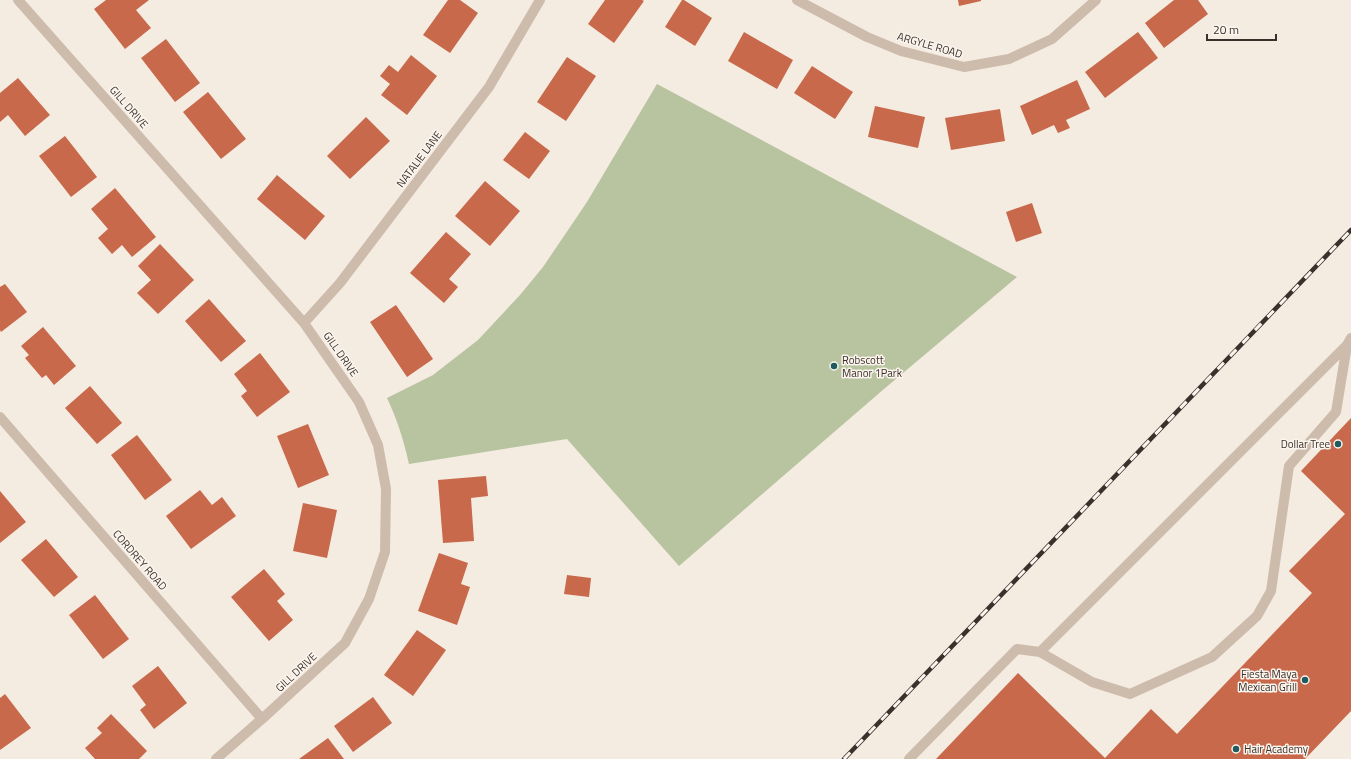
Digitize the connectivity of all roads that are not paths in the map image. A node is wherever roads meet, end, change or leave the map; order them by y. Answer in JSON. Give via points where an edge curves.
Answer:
{"nodes":[{"id":1,"x":18,"y":0,"type":"edge"},
{"id":2,"x":540,"y":0,"type":"edge"},
{"id":3,"x":797,"y":0,"type":"edge"},
{"id":4,"x":1096,"y":0,"type":"edge"},
{"id":5,"x":304,"y":323,"type":"junction"},
{"id":6,"x":1349,"y":341,"type":"edge"},
{"id":7,"x":0,"y":417,"type":"edge"},
{"id":8,"x":1040,"y":652,"type":"junction"},
{"id":9,"x":262,"y":719,"type":"junction"},
{"id":10,"x":216,"y":759,"type":"edge"},
{"id":11,"x":909,"y":759,"type":"edge"}],
"edges":[{"from":1,"to":5,"type":"street","name":"GILL DRIVE"},
{"from":2,"to":5,"type":"street","name":"NATALIE LANE","via":[[489,88],[340,283]]},
{"from":3,"to":4,"type":"street","name":"ARGYLE ROAD","via":[[867,37],[964,68],[1009,59],[1052,38]]},
{"from":5,"to":9,"type":"street","name":"GILL DRIVE","via":[[360,402],[378,445],[386,489],[385,552],[369,599],[345,643]]},
{"from":6,"to":8,"type":"street"},
{"from":6,"to":8,"type":"street","via":[[1336,412],[1289,466],[1271,591],[1257,616],[1212,657],[1130,694],[1092,682]]},
{"from":7,"to":9,"type":"street","name":"CORDREY ROAD"},
{"from":8,"to":11,"type":"street","via":[[1017,649]]},
{"from":9,"to":10,"type":"street","name":"GILL DRIVE"}]}
